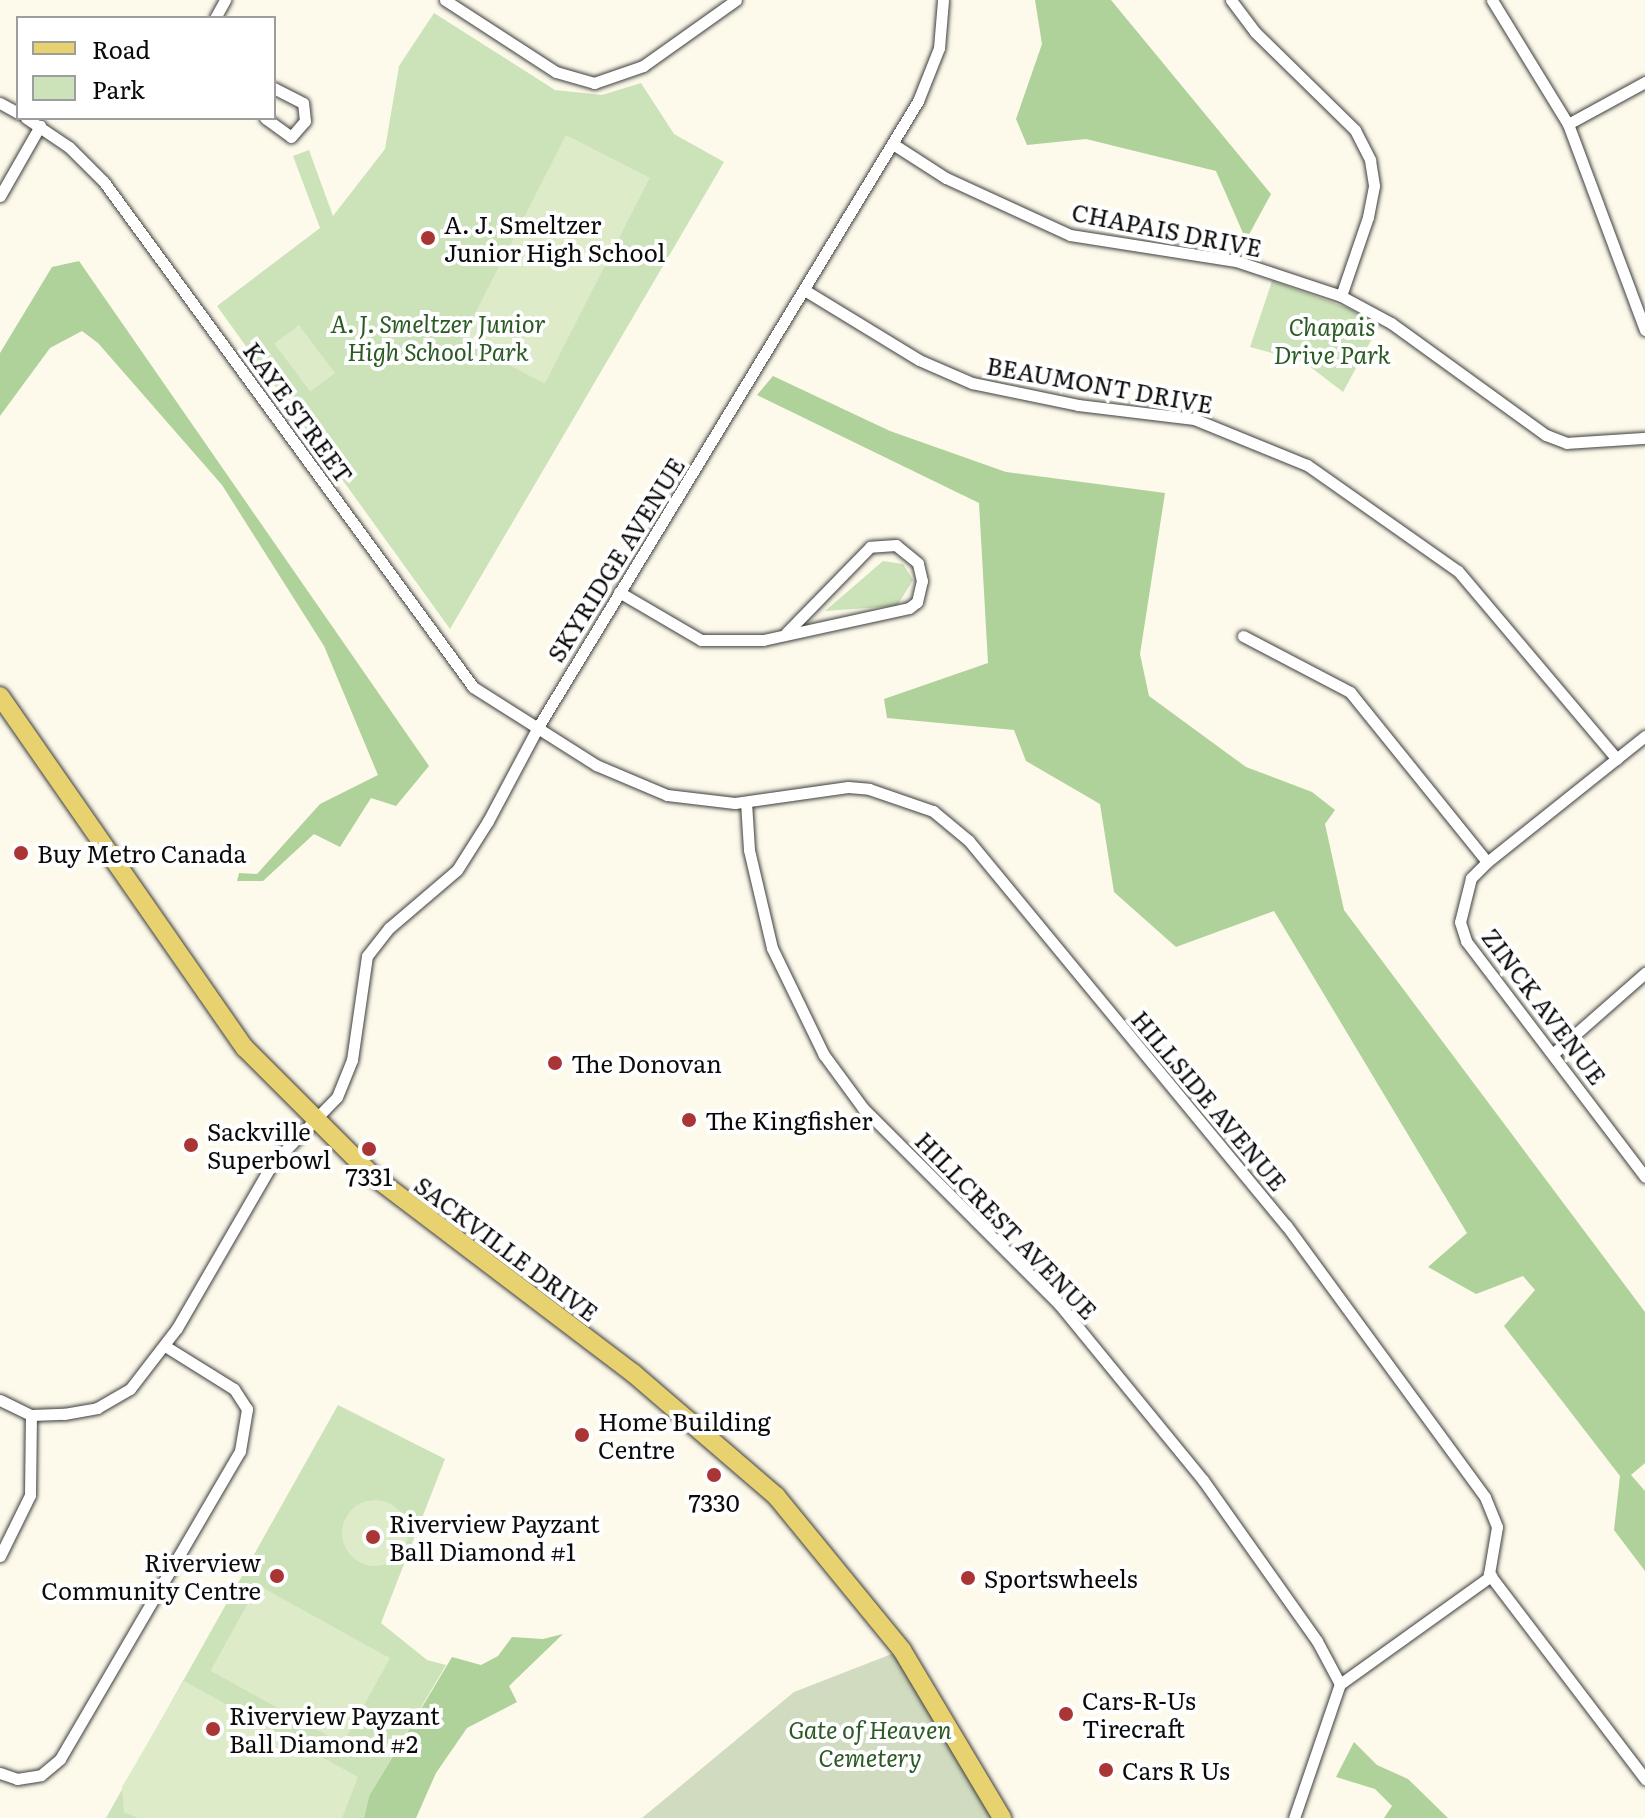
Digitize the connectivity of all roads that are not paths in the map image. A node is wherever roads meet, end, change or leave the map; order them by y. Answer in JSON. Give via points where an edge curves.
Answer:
{"nodes":[{"id":1,"x":445,"y":0,"type":"edge"},
{"id":2,"x":736,"y":0,"type":"edge"},
{"id":3,"x":943,"y":0,"type":"edge"},
{"id":4,"x":1231,"y":0,"type":"edge"},
{"id":5,"x":1492,"y":0,"type":"edge"},
{"id":6,"x":1645,"y":82,"type":"edge"},
{"id":7,"x":276,"y":89,"type":"edge"},
{"id":8,"x":30,"y":120,"type":"edge"},
{"id":9,"x":268,"y":120,"type":"edge"},
{"id":10,"x":1568,"y":124,"type":"junction"},
{"id":11,"x":40,"y":126,"type":"junction"},
{"id":12,"x":893,"y":144,"type":"junction"},
{"id":13,"x":0,"y":196,"type":"edge"},
{"id":14,"x":806,"y":291,"type":"junction"},
{"id":15,"x":1341,"y":296,"type":"junction"},
{"id":16,"x":1645,"y":330,"type":"edge"},
{"id":17,"x":1645,"y":438,"type":"edge"},
{"id":18,"x":619,"y":592,"type":"junction"},
{"id":19,"x":786,"y":633,"type":"junction"},
{"id":20,"x":1243,"y":636,"type":"dead end"},
{"id":21,"x":0,"y":696,"type":"edge"},
{"id":22,"x":538,"y":727,"type":"junction"},
{"id":23,"x":1645,"y":736,"type":"edge"},
{"id":24,"x":1617,"y":759,"type":"junction"},
{"id":25,"x":746,"y":802,"type":"junction"},
{"id":26,"x":1487,"y":862,"type":"junction"},
{"id":27,"x":1645,"y":973,"type":"edge"},
{"id":28,"x":1555,"y":1052,"type":"junction"},
{"id":29,"x":314,"y":1123,"type":"junction"},
{"id":30,"x":1645,"y":1177,"type":"edge"},
{"id":31,"x":165,"y":1346,"type":"junction"},
{"id":32,"x":0,"y":1400,"type":"edge"},
{"id":33,"x":31,"y":1415,"type":"junction"},
{"id":34,"x":0,"y":1556,"type":"edge"},
{"id":35,"x":1491,"y":1576,"type":"junction"},
{"id":36,"x":1340,"y":1684,"type":"junction"},
{"id":37,"x":0,"y":1773,"type":"edge"},
{"id":38,"x":1645,"y":1779,"type":"edge"},
{"id":39,"x":1002,"y":1818,"type":"edge"},
{"id":40,"x":1294,"y":1818,"type":"edge"}],
"edges":[{"from":1,"to":2,"type":"street","via":[[556,72],[594,83],[643,66]]},
{"from":3,"to":12,"type":"street","name":"SKYRIDGE AVENUE","via":[[939,48]]},
{"from":4,"to":15,"type":"street","via":[[1255,32],[1355,130],[1370,160],[1374,186],[1368,217]]},
{"from":5,"to":10,"type":"street"},
{"from":6,"to":10,"type":"street"},
{"from":7,"to":9,"type":"street","via":[[303,103],[305,121],[291,137]]},
{"from":8,"to":11,"type":"street","name":"KAYE STREET"},
{"from":10,"to":16,"type":"street"},
{"from":11,"to":13,"type":"street"},
{"from":11,"to":22,"type":"street","name":"KAYE STREET","via":[[104,182],[461,675]]},
{"from":12,"to":14,"type":"street","name":"SKYRIDGE AVENUE"},
{"from":12,"to":15,"type":"street","name":"CHAPAIS DRIVE","via":[[946,178],[1070,235],[1236,261]]},
{"from":14,"to":18,"type":"street","name":"SKYRIDGE AVENUE"},
{"from":14,"to":24,"type":"street","name":"BEAUMONT DRIVE","via":[[919,360],[972,383],[1065,403],[1194,419],[1307,465],[1458,571]]},
{"from":15,"to":17,"type":"street","name":"CHAPAIS DRIVE","via":[[1459,369],[1546,435],[1588,445]]},
{"from":18,"to":19,"type":"street","via":[[701,640],[752,641]]},
{"from":18,"to":22,"type":"street","name":"SKYRIDGE AVENUE"},
{"from":19,"to":19,"type":"street","via":[[870,547],[896,545],[918,563],[922,581],[917,602],[909,608],[887,617]]},
{"from":20,"to":26,"type":"street","via":[[1350,692]]},
{"from":21,"to":29,"type":"main road","name":"SACKVILLE DRIVE","via":[[245,1048]]},
{"from":22,"to":25,"type":"street","name":"HILLSIDE AVENUE","via":[[635,785],[695,801]]},
{"from":22,"to":29,"type":"street","name":"SKYRIDGE AVENUE","via":[[457,870],[389,928],[367,956],[346,1081]]},
{"from":23,"to":24,"type":"street","name":"ZINCK AVENUE"},
{"from":24,"to":26,"type":"street","name":"ZINCK AVENUE"},
{"from":25,"to":35,"type":"street","name":"HILLSIDE AVENUE","via":[[848,787],[887,792],[933,811],[969,841],[1286,1225],[1485,1497],[1497,1527]]},
{"from":25,"to":36,"type":"street","name":"HILLCREST AVENUE","via":[[749,850],[772,948],[824,1055],[863,1108],[1059,1304],[1212,1492],[1317,1641]]},
{"from":26,"to":28,"type":"street","name":"ZINCK AVENUE","via":[[1471,878],[1461,904],[1466,941]]},
{"from":27,"to":28,"type":"street"},
{"from":28,"to":30,"type":"street","name":"ZINCK AVENUE"},
{"from":29,"to":31,"type":"street","name":"SKYRIDGE AVENUE","via":[[265,1175]]},
{"from":29,"to":39,"type":"main road","name":"SACKVILLE DRIVE","via":[[372,1175],[633,1373],[776,1496],[902,1650]]},
{"from":31,"to":33,"type":"street","name":"SKYRIDGE AVENUE","via":[[130,1389],[97,1408]]},
{"from":31,"to":37,"type":"street","via":[[234,1389],[247,1409],[240,1451],[60,1759],[41,1775],[17,1779]]},
{"from":32,"to":33,"type":"street"},
{"from":33,"to":34,"type":"street","via":[[30,1495]]},
{"from":35,"to":36,"type":"street"},
{"from":35,"to":38,"type":"street"},
{"from":36,"to":40,"type":"street"}]}
